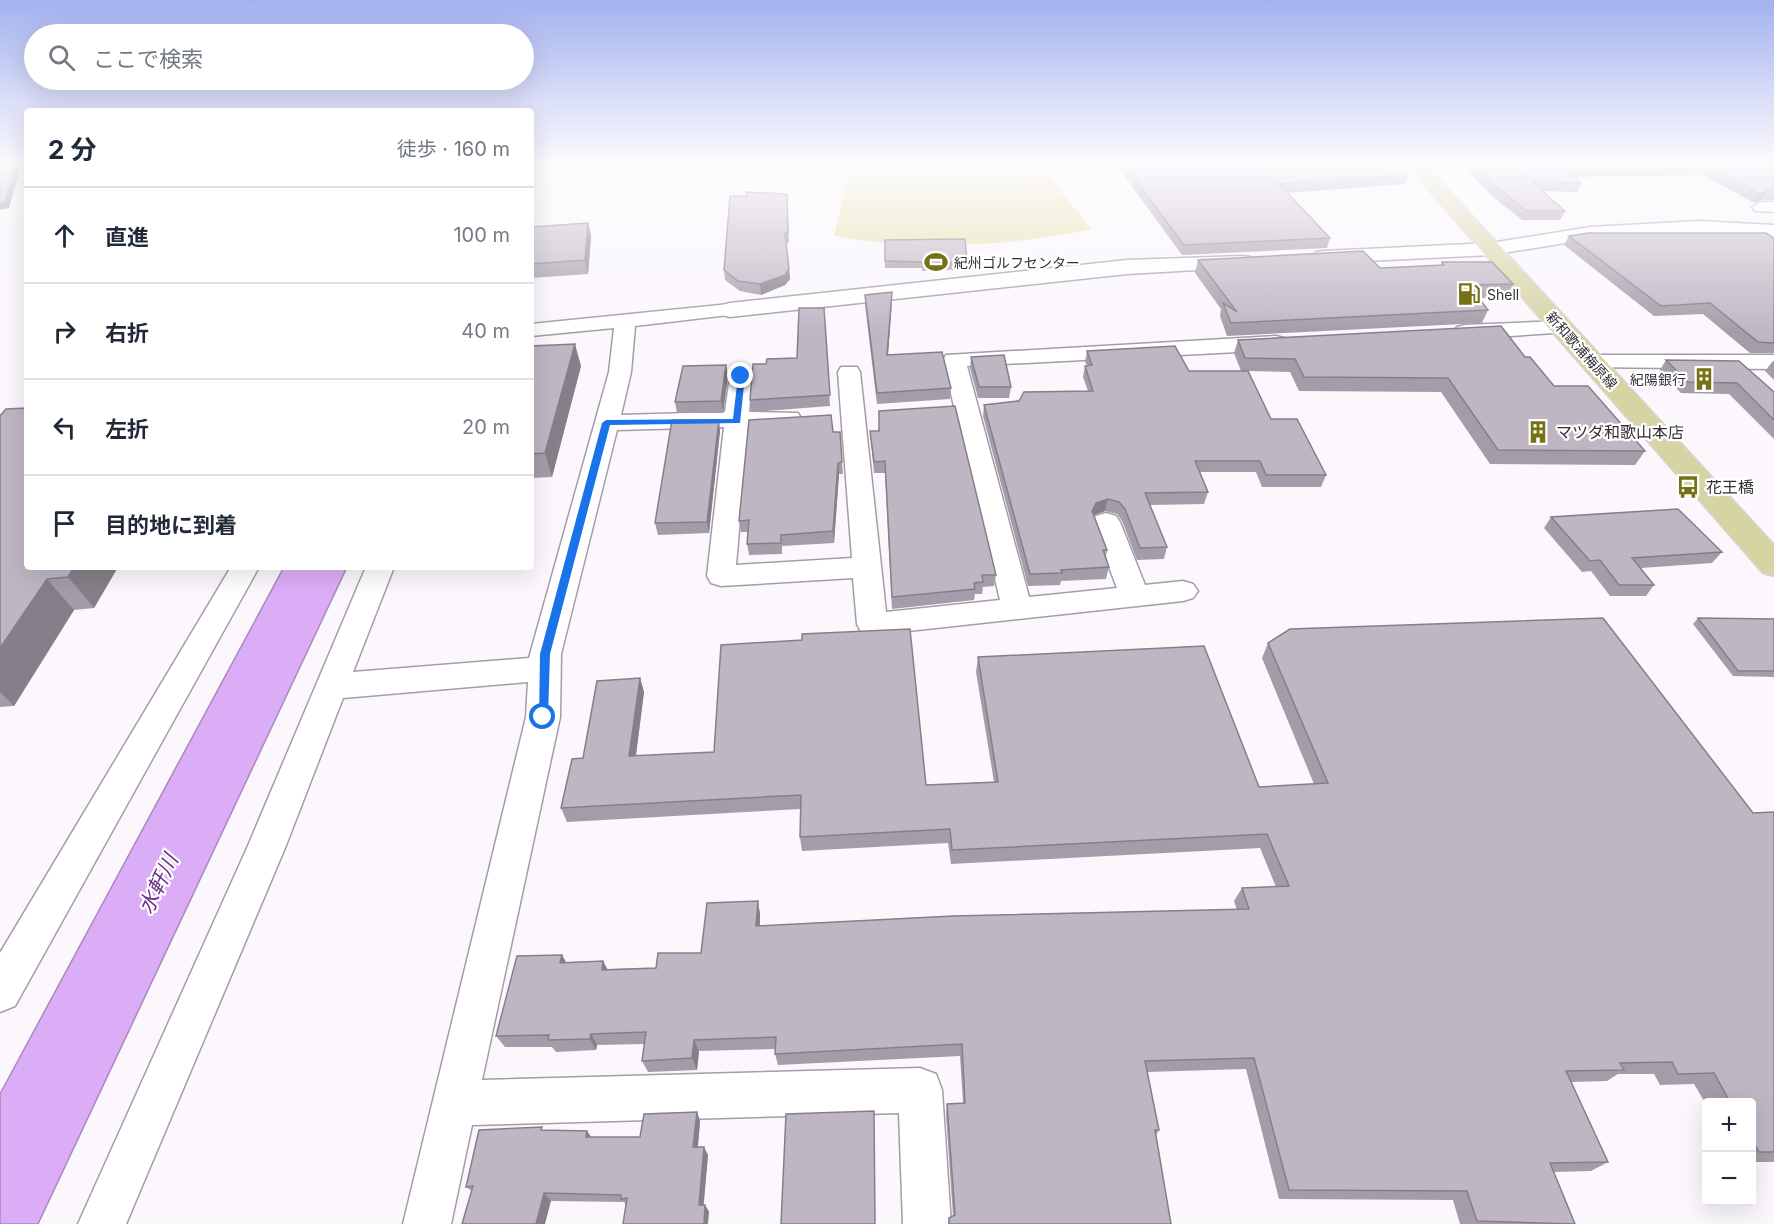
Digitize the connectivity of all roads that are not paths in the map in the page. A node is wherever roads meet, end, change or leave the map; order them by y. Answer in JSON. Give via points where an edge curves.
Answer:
{"nodes":[{"id":1,"x":1464,"y":219,"type":"edge"},
{"id":2,"x":1774,"y":231,"type":"edge"},
{"id":3,"x":1491,"y":249,"type":"junction"},
{"id":4,"x":1303,"y":259,"type":"edge"},
{"id":5,"x":1268,"y":260,"type":"edge"},
{"id":6,"x":730,"y":310,"type":"joint"},
{"id":7,"x":625,"y":321,"type":"junction"},
{"id":8,"x":1561,"y":327,"type":"junction"},
{"id":9,"x":534,"y":330,"type":"edge"},
{"id":10,"x":1442,"y":333,"type":"edge"},
{"id":11,"x":1298,"y":342,"type":"edge"},
{"id":12,"x":1593,"y":362,"type":"junction"},
{"id":13,"x":1738,"y":362,"type":"junction"},
{"id":14,"x":1774,"y":362,"type":"edge"},
{"id":15,"x":849,"y":372,"type":"dead end"},
{"id":16,"x":741,"y":376,"type":"dead end"},
{"id":17,"x":1760,"y":382,"type":"edge"},
{"id":18,"x":841,"y":415,"type":"junction"},
{"id":19,"x":737,"y":422,"type":"junction"},
{"id":20,"x":606,"y":423,"type":"junction"},
{"id":21,"x":1106,"y":522,"type":"dead end"},
{"id":22,"x":1774,"y":565,"type":"edge"},
{"id":23,"x":868,"y":567,"type":"junction"},
{"id":24,"x":243,"y":570,"type":"edge"},
{"id":25,"x":379,"y":570,"type":"edge"},
{"id":26,"x":1183,"y":591,"type":"dead end"},
{"id":27,"x":1135,"y":596,"type":"junction"},
{"id":28,"x":1017,"y":608,"type":"junction"},
{"id":29,"x":544,"y":669,"type":"junction"},
{"id":30,"x":332,"y":686,"type":"junction"},
{"id":31,"x":0,"y":992,"type":"edge"},
{"id":32,"x":455,"y":1103,"type":"junction"},
{"id":33,"x":102,"y":1224,"type":"edge"},
{"id":34,"x":427,"y":1224,"type":"edge"},
{"id":35,"x":927,"y":1224,"type":"edge"}],
"edges":[{"from":1,"to":3,"type":"main road","name":"新和歌浦梅原線"},
{"from":2,"to":3,"type":"street","via":[[1699,227],[1640,230]]},
{"from":3,"to":4,"type":"street"},
{"from":3,"to":8,"type":"main road","name":"新和歌浦梅原線"},
{"from":5,"to":6,"type":"street","via":[[1127,267]]},
{"from":6,"to":7,"type":"street"},
{"from":7,"to":9,"type":"street"},
{"from":7,"to":20,"type":"street","via":[[620,372]]},
{"from":8,"to":10,"type":"street"},
{"from":8,"to":12,"type":"main road","name":"新和歌浦梅原線"},
{"from":11,"to":28,"type":"street","via":[[954,360]]},
{"from":12,"to":13,"type":"street"},
{"from":12,"to":22,"type":"main road","name":"新和歌浦梅原線"},
{"from":13,"to":14,"type":"street"},
{"from":13,"to":17,"type":"street"},
{"from":15,"to":18,"type":"street"},
{"from":16,"to":19,"type":"street"},
{"from":18,"to":19,"type":"street"},
{"from":18,"to":23,"type":"street"},
{"from":19,"to":20,"type":"street"},
{"from":19,"to":23,"type":"street","via":[[721,576]]},
{"from":20,"to":29,"type":"street"},
{"from":21,"to":27,"type":"street"},
{"from":23,"to":28,"type":"street","via":[[872,624]]},
{"from":24,"to":31,"type":"street"},
{"from":25,"to":30,"type":"street"},
{"from":26,"to":27,"type":"street"},
{"from":27,"to":28,"type":"street"},
{"from":29,"to":30,"type":"street"},
{"from":29,"to":32,"type":"street","via":[[543,717]]},
{"from":30,"to":33,"type":"street"},
{"from":32,"to":34,"type":"street"},
{"from":32,"to":35,"type":"street","via":[[920,1090]]}]}
